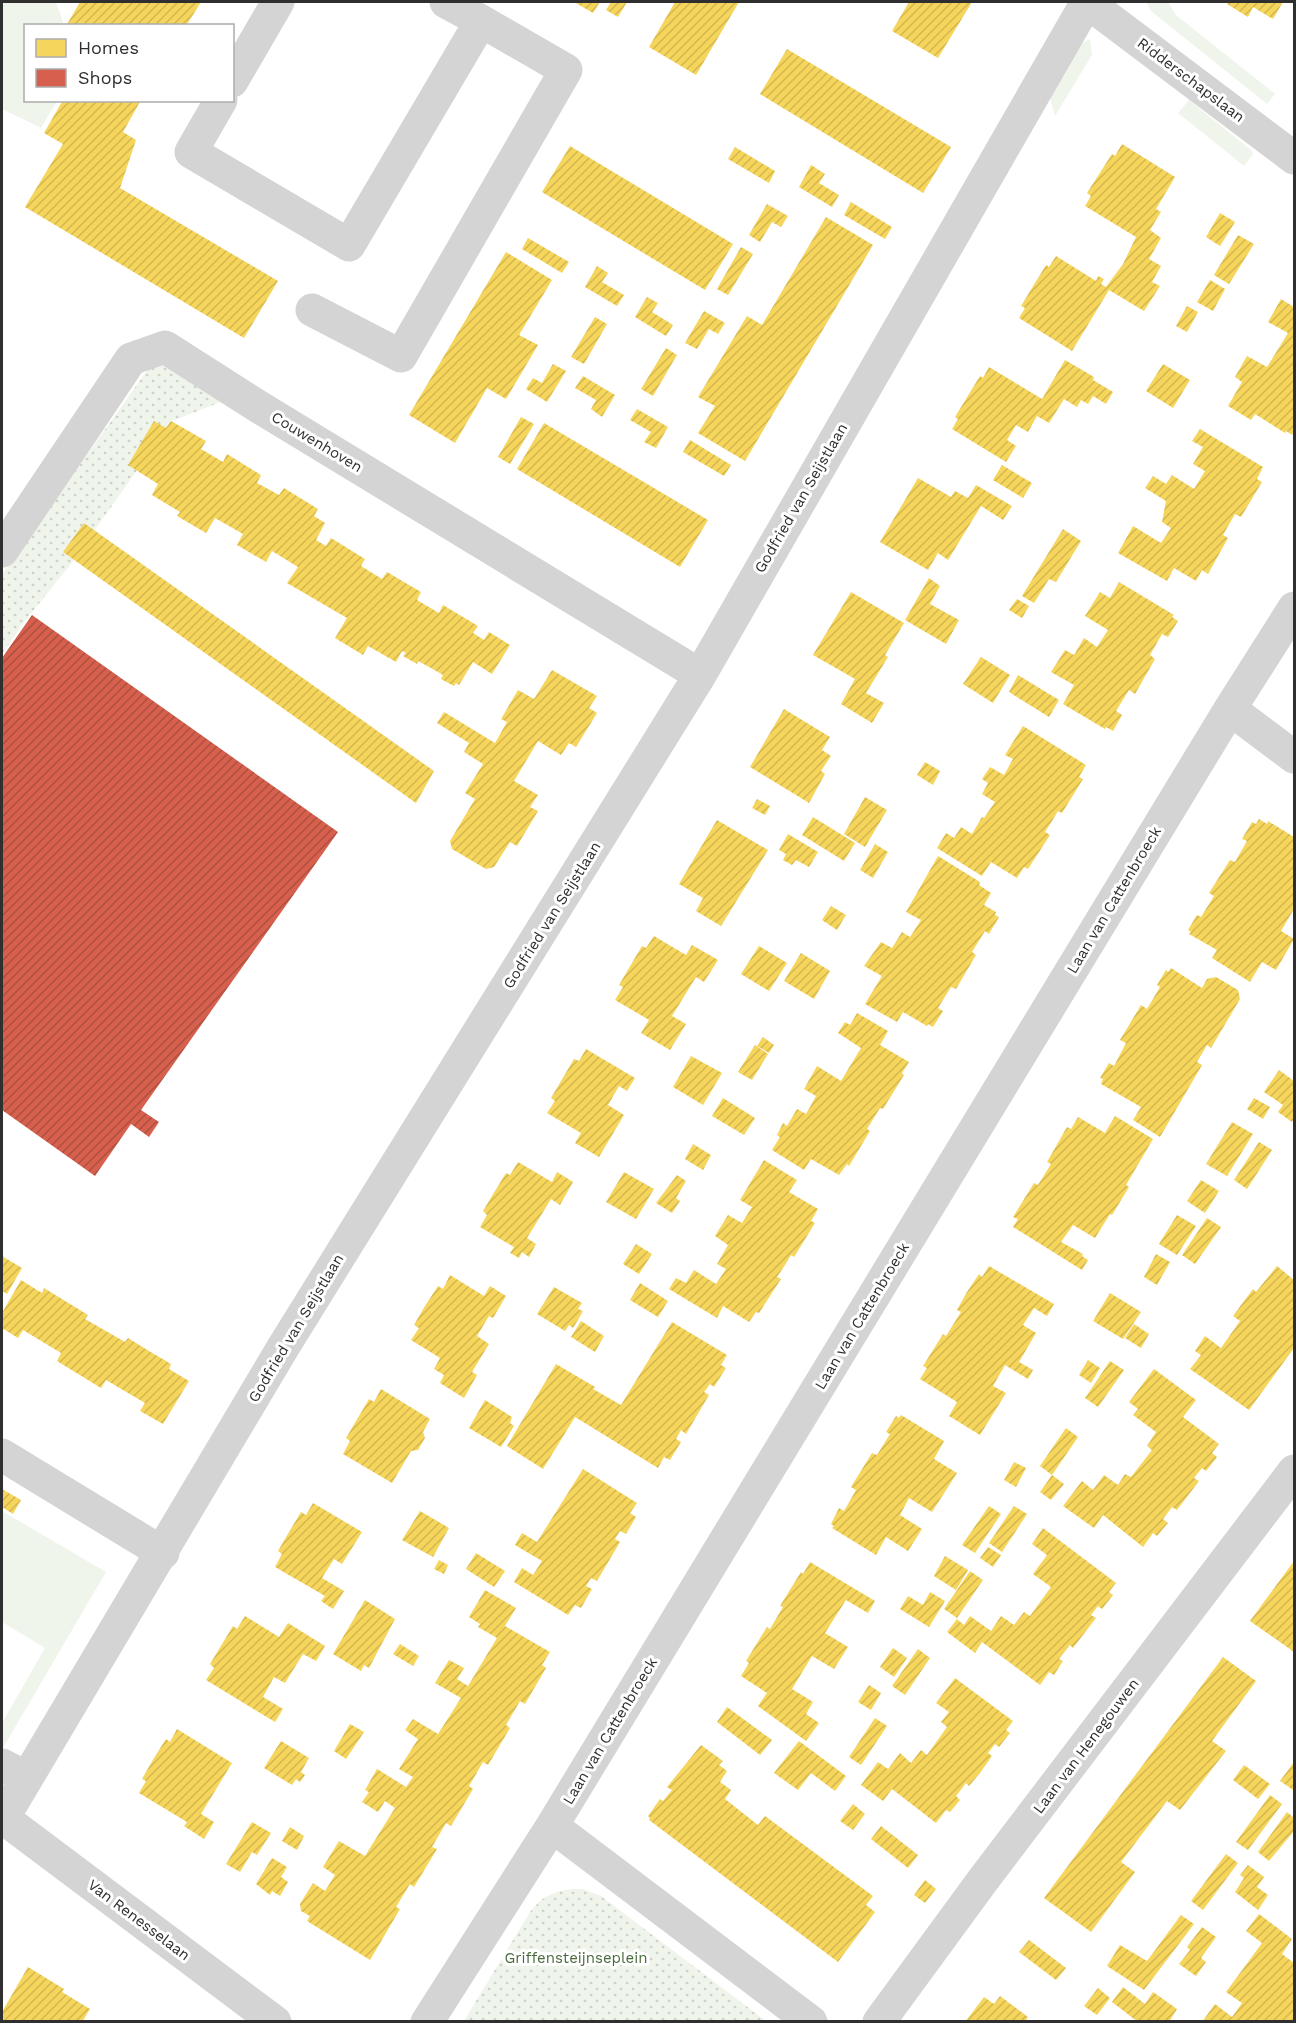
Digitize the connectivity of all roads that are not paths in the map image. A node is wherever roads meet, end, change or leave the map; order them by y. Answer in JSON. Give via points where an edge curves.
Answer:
{"nodes":[{"id":1,"x":278,"y":2,"type":"edge"},
{"id":2,"x":446,"y":2,"type":"edge"},
{"id":3,"x":1087,"y":2,"type":"edge"},
{"id":4,"x":481,"y":21,"type":"junction"},
{"id":5,"x":234,"y":78,"type":"edge"},
{"id":6,"x":220,"y":102,"type":"edge"},
{"id":7,"x":1294,"y":158,"type":"edge"},
{"id":8,"x":312,"y":310,"type":"dead end"},
{"id":9,"x":2,"y":551,"type":"edge"},
{"id":10,"x":1294,"y":608,"type":"edge"},
{"id":11,"x":700,"y":675,"type":"junction"},
{"id":12,"x":1230,"y":709,"type":"junction"},
{"id":13,"x":1294,"y":757,"type":"edge"},
{"id":14,"x":2,"y":1455,"type":"edge"},
{"id":15,"x":1294,"y":1472,"type":"edge"},
{"id":16,"x":162,"y":1553,"type":"junction"},
{"id":17,"x":14,"y":1771,"type":"edge"},
{"id":18,"x":2,"y":1819,"type":"edge"},
{"id":19,"x":552,"y":1826,"type":"junction"},
{"id":20,"x":275,"y":2022,"type":"edge"},
{"id":21,"x":427,"y":2022,"type":"edge"},
{"id":22,"x":811,"y":2022,"type":"edge"},
{"id":23,"x":879,"y":2022,"type":"edge"}],
"edges":[{"from":1,"to":5,"type":"street"},
{"from":2,"to":4,"type":"street"},
{"from":3,"to":7,"type":"street","name":"Ridderschapslaan"},
{"from":3,"to":11,"type":"street","name":"Godfried van Seijstlaan"},
{"from":4,"to":6,"type":"street","via":[[349,245],[191,152]]},
{"from":4,"to":8,"type":"street","via":[[566,70],[401,356]]},
{"from":9,"to":11,"type":"street","name":"Couwenhoven","via":[[131,359],[165,347]]},
{"from":10,"to":12,"type":"street","name":"Laan van Cattenbroeck"},
{"from":11,"to":16,"type":"street","name":"Godfried van Seijstlaan","via":[[282,1349]]},
{"from":12,"to":13,"type":"street"},
{"from":12,"to":19,"type":"street","name":"Laan van Cattenbroeck"},
{"from":14,"to":16,"type":"street"},
{"from":15,"to":23,"type":"street","name":"Laan van Henegouwen"},
{"from":16,"to":17,"type":"street","name":"Godfried van Seijstlaan"},
{"from":17,"to":18,"type":"street","name":"Godfried van Seijstlaan"},
{"from":18,"to":20,"type":"street","name":"Van Renesselaan"},
{"from":19,"to":21,"type":"street","name":"Laan van Cattenbroeck"},
{"from":19,"to":22,"type":"street"}]}
